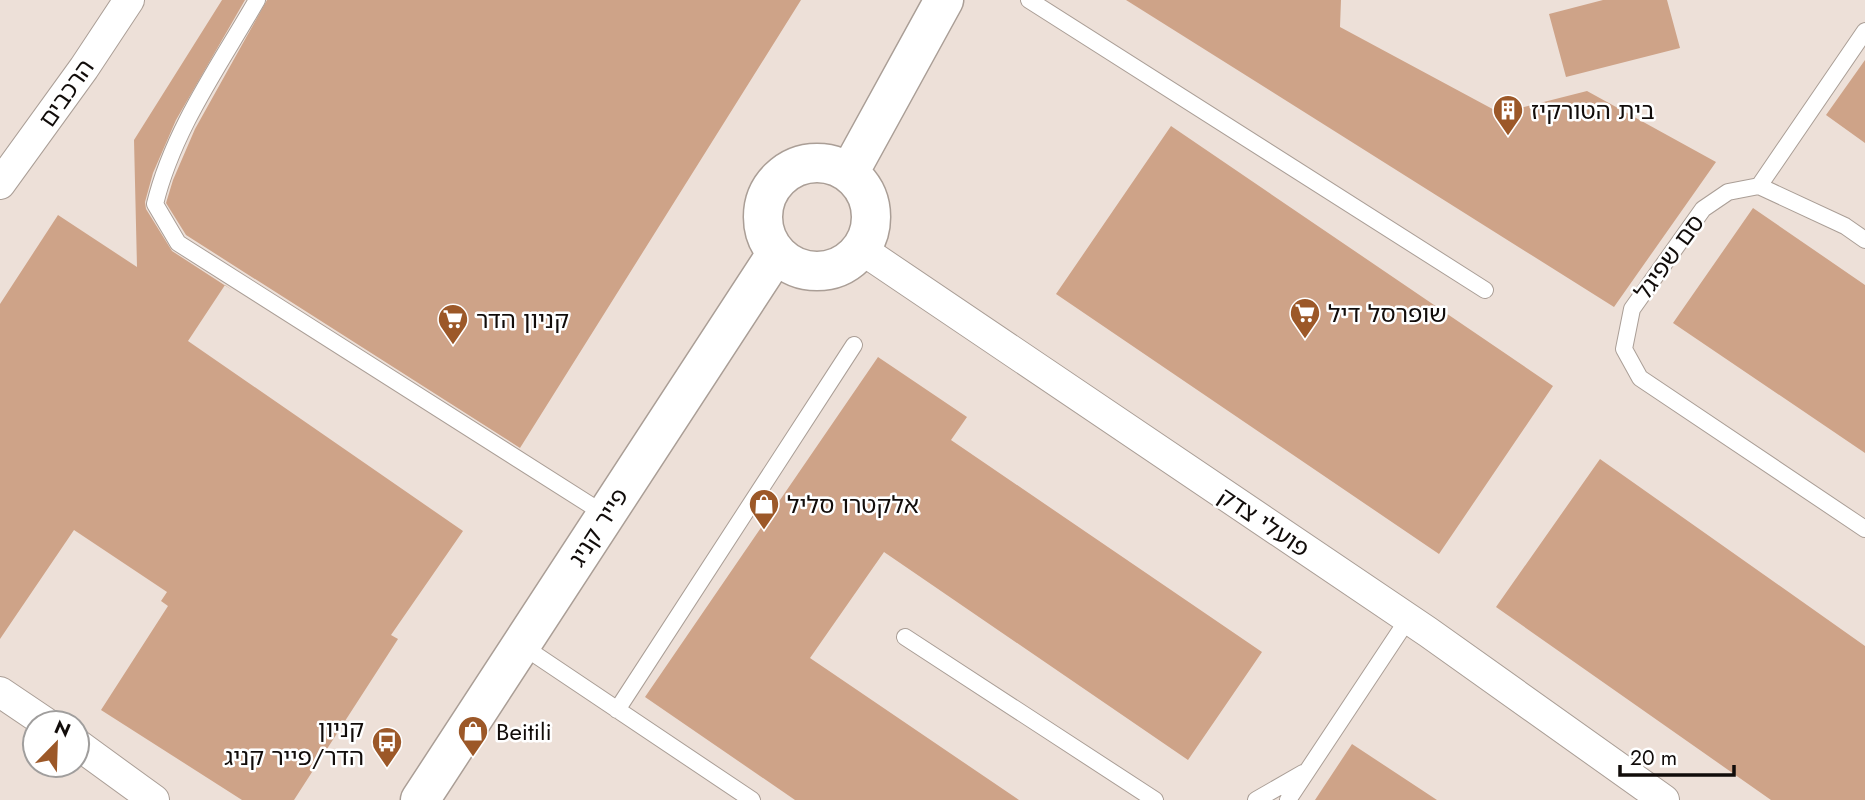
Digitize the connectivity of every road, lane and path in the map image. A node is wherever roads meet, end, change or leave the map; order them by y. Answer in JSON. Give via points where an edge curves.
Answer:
{"nodes":[{"id":1,"x":129,"y":0,"type":"edge"},
{"id":2,"x":257,"y":0,"type":"edge"},
{"id":3,"x":944,"y":0,"type":"edge"},
{"id":4,"x":1030,"y":0,"type":"edge"},
{"id":5,"x":1865,"y":31,"type":"edge"},
{"id":6,"x":849,"y":173,"type":"junction"},
{"id":7,"x":0,"y":184,"type":"edge"},
{"id":8,"x":1759,"y":186,"type":"junction"},
{"id":9,"x":1865,"y":240,"type":"edge"},
{"id":10,"x":861,"y":249,"type":"junction"},
{"id":11,"x":776,"y":254,"type":"junction"},
{"id":12,"x":1485,"y":290,"type":"dead end"},
{"id":13,"x":854,"y":345,"type":"dead end"},
{"id":14,"x":606,"y":515,"type":"junction"},
{"id":15,"x":1865,"y":529,"type":"edge"},
{"id":16,"x":1408,"y":619,"type":"junction"},
{"id":17,"x":905,"y":637,"type":"dead end"},
{"id":18,"x":521,"y":645,"type":"junction"},
{"id":19,"x":0,"y":692,"type":"edge"},
{"id":20,"x":25,"y":709,"type":"edge"},
{"id":21,"x":617,"y":710,"type":"junction"},
{"id":22,"x":91,"y":754,"type":"edge"},
{"id":23,"x":1307,"y":770,"type":"junction"},
{"id":24,"x":154,"y":800,"type":"edge"},
{"id":25,"x":420,"y":800,"type":"edge"},
{"id":26,"x":752,"y":800,"type":"edge"},
{"id":27,"x":1155,"y":800,"type":"edge"},
{"id":28,"x":1256,"y":800,"type":"edge"},
{"id":29,"x":1287,"y":800,"type":"edge"},
{"id":30,"x":1664,"y":800,"type":"edge"}],
"edges":[{"from":1,"to":7,"type":"street","name":"הרכבים"},
{"from":2,"to":14,"type":"lane","via":[[179,134],[163,173],[155,204],[178,243]]},
{"from":3,"to":6,"type":"street"},
{"from":4,"to":12,"type":"lane"},
{"from":5,"to":8,"type":"lane"},
{"from":6,"to":10,"type":"street","via":[[863,187],[870,205],[870,232]]},
{"from":6,"to":11,"type":"street","via":[[832,165],[802,165],[771,187],[762,219]]},
{"from":8,"to":9,"type":"lane"},
{"from":8,"to":15,"type":"lane","name":"סם שפיגל","via":[[1728,192],[1703,209],[1632,309],[1625,349],[1640,378]]},
{"from":10,"to":11,"type":"street","via":[[848,263],[831,270],[792,266]]},
{"from":10,"to":16,"type":"street","name":"פועלי צדק"},
{"from":11,"to":14,"type":"street","name":"פייר קניג"},
{"from":13,"to":21,"type":"lane"},
{"from":14,"to":18,"type":"street","name":"פייר קניג"},
{"from":16,"to":23,"type":"lane"},
{"from":16,"to":30,"type":"street","name":"פועלי צדק"},
{"from":17,"to":27,"type":"lane"},
{"from":18,"to":21,"type":"lane"},
{"from":18,"to":25,"type":"street","name":"פייר קניג"},
{"from":19,"to":20,"type":"street"},
{"from":21,"to":26,"type":"lane"},
{"from":22,"to":24,"type":"street"},
{"from":23,"to":28,"type":"lane"},
{"from":23,"to":29,"type":"lane"}]}
